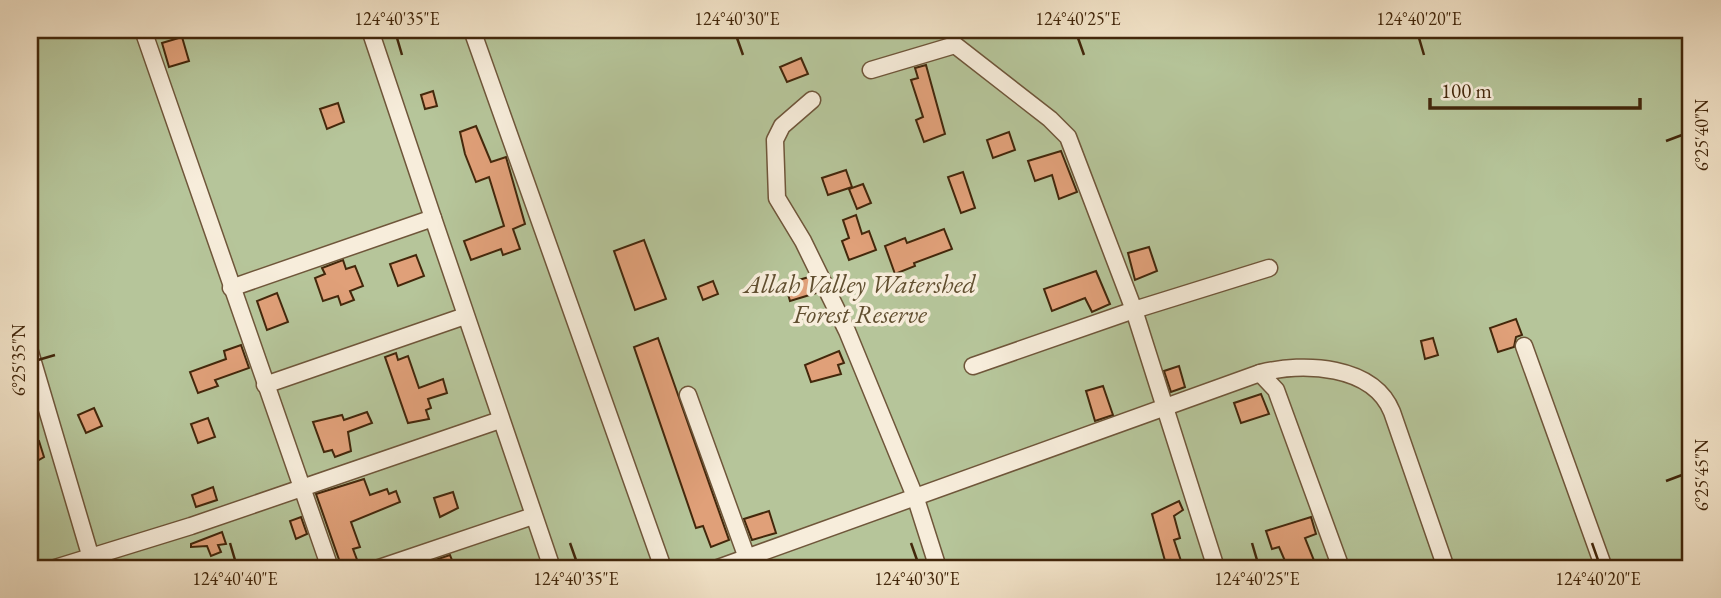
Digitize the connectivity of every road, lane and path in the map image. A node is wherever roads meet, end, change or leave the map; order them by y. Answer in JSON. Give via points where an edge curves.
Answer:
{"nodes":[{"id":1,"x":143,"y":30,"type":"edge"},
{"id":2,"x":370,"y":30,"type":"edge"},
{"id":3,"x":472,"y":30,"type":"edge"},
{"id":4,"x":871,"y":70,"type":"dead end"},
{"id":5,"x":812,"y":100,"type":"dead end"},
{"id":6,"x":433,"y":218,"type":"junction"},
{"id":7,"x":1269,"y":268,"type":"dead end"},
{"id":8,"x":231,"y":288,"type":"junction"},
{"id":9,"x":1134,"y":310,"type":"junction"},
{"id":10,"x":465,"y":316,"type":"junction"},
{"id":11,"x":1524,"y":346,"type":"dead end"},
{"id":12,"x":30,"y":352,"type":"edge"},
{"id":13,"x":973,"y":366,"type":"dead end"},
{"id":14,"x":1260,"y":373,"type":"junction"},
{"id":15,"x":265,"y":386,"type":"junction"},
{"id":16,"x":688,"y":395,"type":"dead end"},
{"id":17,"x":1163,"y":408,"type":"junction"},
{"id":18,"x":500,"y":420,"type":"junction"},
{"id":19,"x":301,"y":487,"type":"junction"},
{"id":20,"x":916,"y":499,"type":"junction"},
{"id":21,"x":533,"y":516,"type":"junction"},
{"id":22,"x":91,"y":558,"type":"junction"},
{"id":23,"x":747,"y":558,"type":"junction"},
{"id":24,"x":55,"y":568,"type":"edge"},
{"id":25,"x":330,"y":568,"type":"edge"},
{"id":26,"x":379,"y":568,"type":"edge"},
{"id":27,"x":552,"y":568,"type":"edge"},
{"id":28,"x":663,"y":568,"type":"edge"},
{"id":29,"x":718,"y":568,"type":"edge"},
{"id":30,"x":938,"y":568,"type":"edge"},
{"id":31,"x":1216,"y":568,"type":"edge"},
{"id":32,"x":1341,"y":568,"type":"edge"},
{"id":33,"x":1446,"y":568,"type":"edge"},
{"id":34,"x":1604,"y":568,"type":"edge"}],
"edges":[{"from":1,"to":8,"type":"street"},
{"from":2,"to":6,"type":"street"},
{"from":3,"to":28,"type":"street"},
{"from":4,"to":9,"type":"street","via":[[955,45],[1050,119],[1074,147]]},
{"from":5,"to":20,"type":"street","via":[[782,126],[775,140],[778,198],[847,331]]},
{"from":6,"to":8,"type":"street"},
{"from":6,"to":10,"type":"street"},
{"from":7,"to":9,"type":"street"},
{"from":8,"to":15,"type":"street"},
{"from":9,"to":13,"type":"street"},
{"from":9,"to":17,"type":"street"},
{"from":10,"to":15,"type":"street"},
{"from":10,"to":18,"type":"street"},
{"from":11,"to":34,"type":"street"},
{"from":12,"to":22,"type":"street"},
{"from":14,"to":17,"type":"street"},
{"from":14,"to":32,"type":"street","via":[[1276,390]]},
{"from":14,"to":33,"type":"street","via":[[1311,367],[1359,379],[1383,393]]},
{"from":15,"to":19,"type":"street"},
{"from":16,"to":23,"type":"street"},
{"from":17,"to":20,"type":"street"},
{"from":17,"to":31,"type":"street"},
{"from":18,"to":19,"type":"street"},
{"from":18,"to":21,"type":"street"},
{"from":19,"to":22,"type":"street"},
{"from":19,"to":25,"type":"street"},
{"from":20,"to":23,"type":"street"},
{"from":20,"to":30,"type":"street"},
{"from":21,"to":26,"type":"street"},
{"from":21,"to":27,"type":"street"},
{"from":22,"to":24,"type":"street"},
{"from":23,"to":29,"type":"street"}]}
